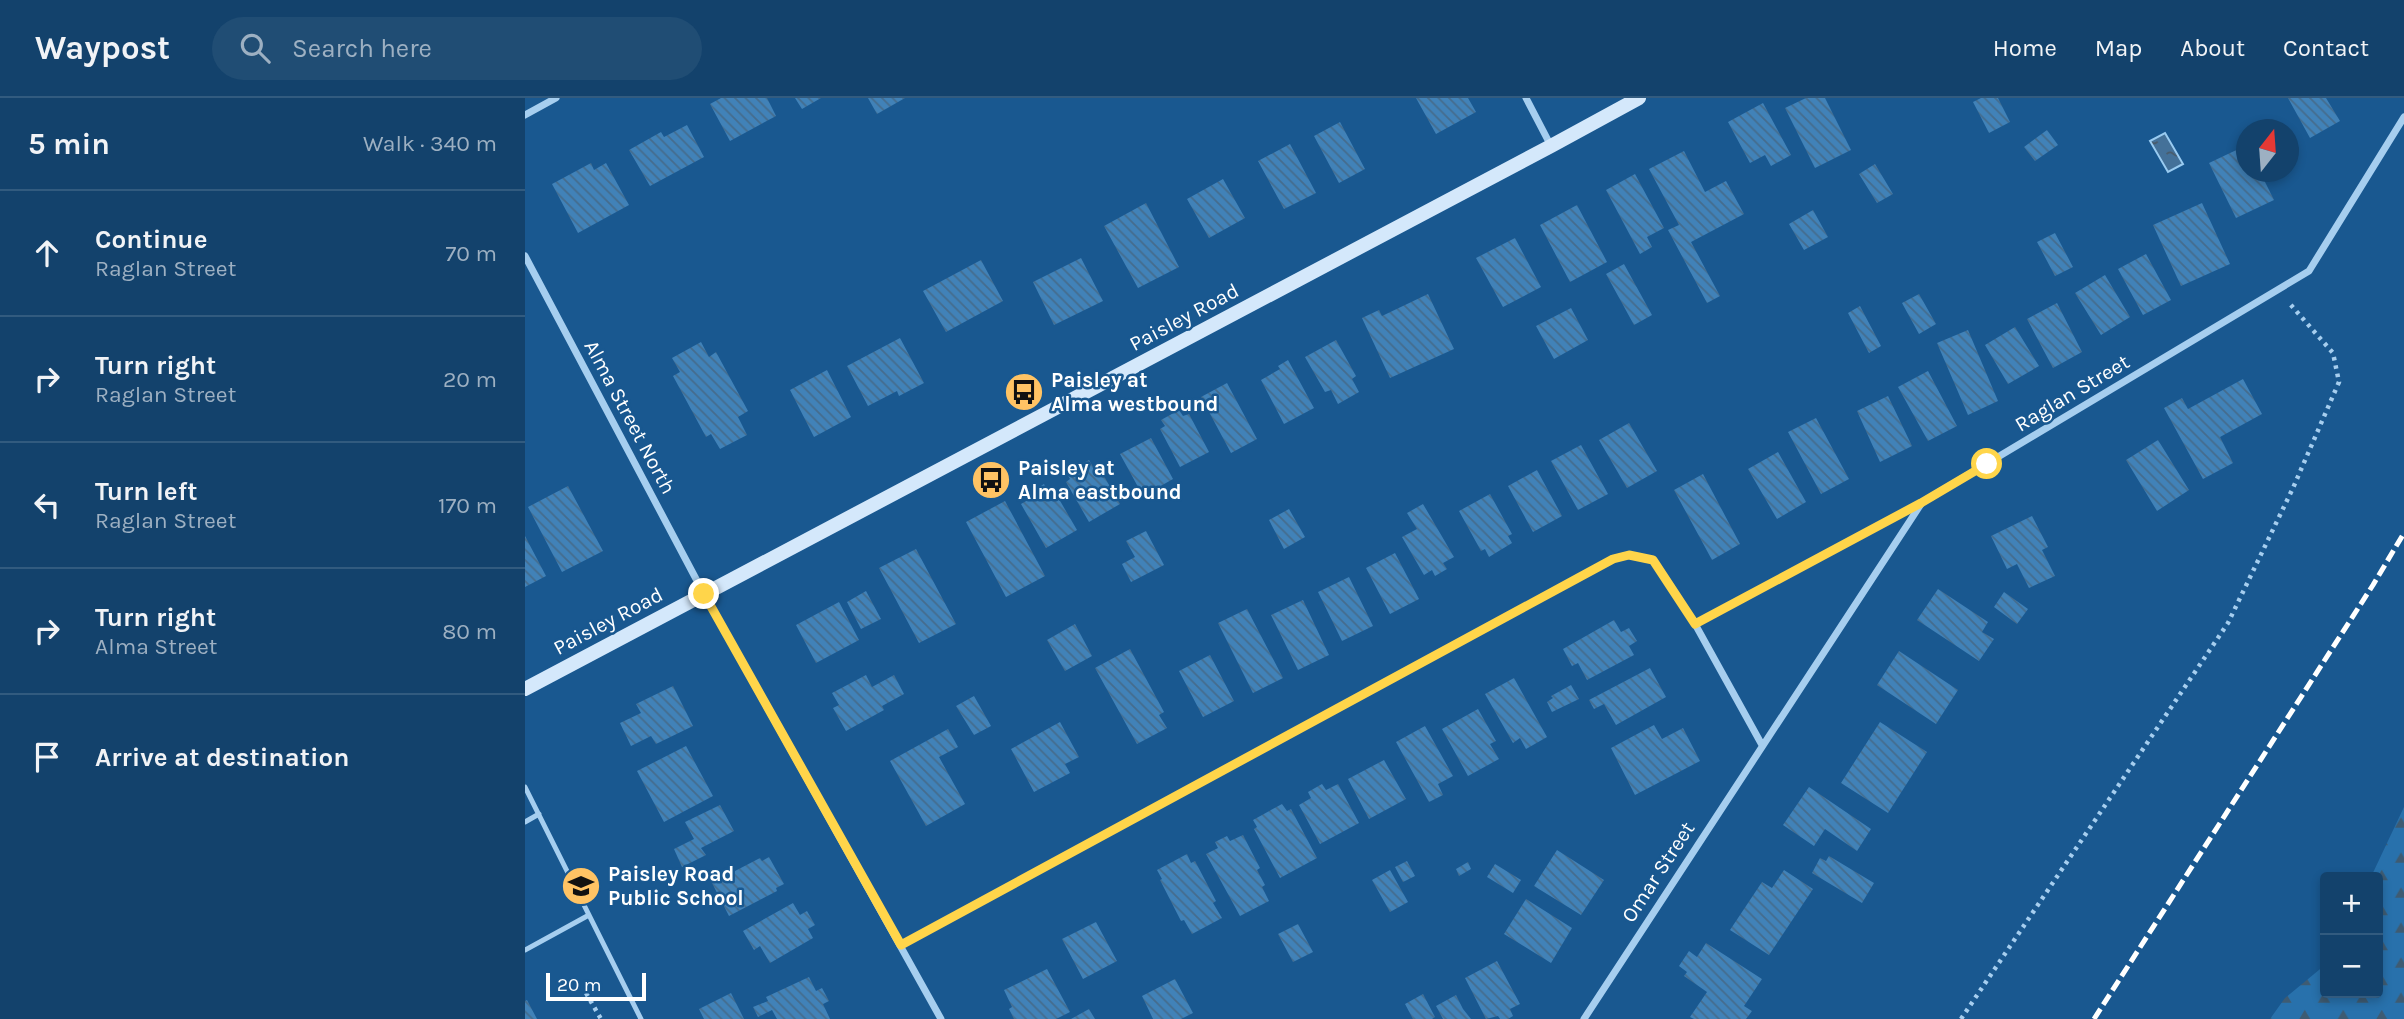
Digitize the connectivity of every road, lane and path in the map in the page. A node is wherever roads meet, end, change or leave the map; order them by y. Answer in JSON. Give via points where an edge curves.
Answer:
{"nodes":[{"id":1,"x":556,"y":98,"type":"edge"},
{"id":2,"x":1526,"y":98,"type":"edge"},
{"id":3,"x":1639,"y":98,"type":"edge"},
{"id":4,"x":525,"y":115,"type":"edge"},
{"id":5,"x":2404,"y":117,"type":"edge"},
{"id":6,"x":1551,"y":146,"type":"junction"},
{"id":7,"x":525,"y":256,"type":"edge"},
{"id":8,"x":2278,"y":290,"type":"junction"},
{"id":9,"x":1921,"y":503,"type":"junction"},
{"id":10,"x":704,"y":594,"type":"junction"},
{"id":11,"x":1695,"y":624,"type":"junction"},
{"id":12,"x":525,"y":688,"type":"edge"},
{"id":13,"x":1762,"y":745,"type":"junction"},
{"id":14,"x":525,"y":786,"type":"edge"},
{"id":15,"x":539,"y":814,"type":"junction"},
{"id":16,"x":525,"y":822,"type":"edge"},
{"id":17,"x":589,"y":915,"type":"junction"},
{"id":18,"x":901,"y":945,"type":"junction"},
{"id":19,"x":525,"y":950,"type":"edge"},
{"id":20,"x":586,"y":993,"type":"dead end"},
{"id":21,"x":601,"y":1019,"type":"edge"},
{"id":22,"x":641,"y":1019,"type":"edge"},
{"id":23,"x":941,"y":1019,"type":"edge"},
{"id":24,"x":1584,"y":1019,"type":"edge"},
{"id":25,"x":1961,"y":1019,"type":"edge"}],
"edges":[{"from":1,"to":4,"type":"street"},
{"from":2,"to":6,"type":"street"},
{"from":3,"to":6,"type":"main road","name":"Paisley Road"},
{"from":5,"to":8,"type":"street","name":"Raglan Street","via":[[2309,271]]},
{"from":6,"to":10,"type":"main road","name":"Paisley Road"},
{"from":7,"to":10,"type":"street","name":"Alma Street North"},
{"from":8,"to":9,"type":"street","name":"Raglan Street"},
{"from":8,"to":25,"type":"path","via":[[2333,353],[2339,382],[2228,623]]},
{"from":9,"to":11,"type":"street","name":"Raglan Street"},
{"from":9,"to":13,"type":"street","name":"Omar Street"},
{"from":10,"to":12,"type":"main road","name":"Paisley Road"},
{"from":10,"to":18,"type":"street","name":"Alma Street North"},
{"from":11,"to":13,"type":"street"},
{"from":11,"to":18,"type":"street","via":[[1653,560],[1629,555],[1613,559]]},
{"from":13,"to":24,"type":"street","name":"Omar Street"},
{"from":14,"to":15,"type":"lane"},
{"from":15,"to":16,"type":"lane"},
{"from":15,"to":17,"type":"lane"},
{"from":17,"to":19,"type":"lane"},
{"from":17,"to":22,"type":"lane"},
{"from":18,"to":23,"type":"street","name":"Alma Street North"},
{"from":20,"to":21,"type":"path"}]}
